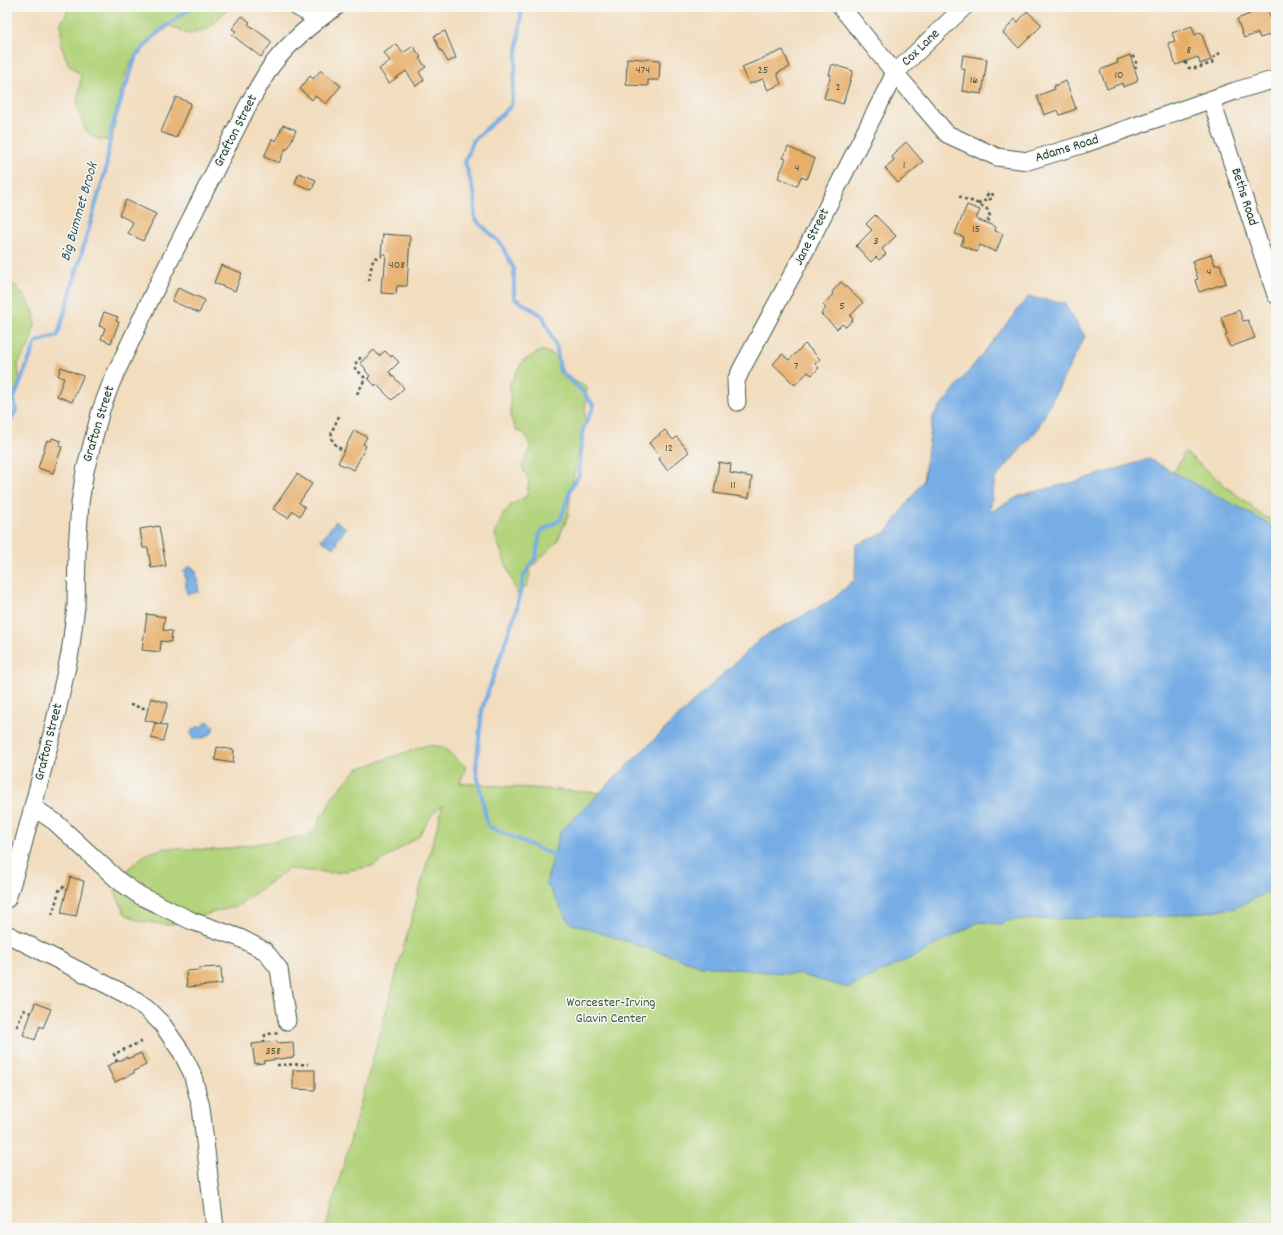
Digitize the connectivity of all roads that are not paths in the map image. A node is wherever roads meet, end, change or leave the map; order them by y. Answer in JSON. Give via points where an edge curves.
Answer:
{"nodes":[{"id":1,"x":297,"y":7,"type":"edge"},
{"id":2,"x":336,"y":7,"type":"edge"},
{"id":3,"x":841,"y":7,"type":"edge"},
{"id":4,"x":964,"y":7,"type":"edge"},
{"id":5,"x":319,"y":19,"type":"junction"},
{"id":6,"x":895,"y":73,"type":"junction"},
{"id":7,"x":1276,"y":79,"type":"edge"},
{"id":8,"x":1211,"y":99,"type":"junction"},
{"id":9,"x":1276,"y":295,"type":"edge"},
{"id":10,"x":737,"y":402,"type":"dead end"},
{"id":11,"x":33,"y":807,"type":"junction"},
{"id":12,"x":7,"y":899,"type":"edge"},
{"id":13,"x":7,"y":934,"type":"edge"},
{"id":14,"x":284,"y":1027,"type":"road end"},
{"id":15,"x":215,"y":1228,"type":"edge"}],
"edges":[{"from":1,"to":5,"type":"street"},
{"from":2,"to":5,"type":"street","name":"Grafton Street"},
{"from":3,"to":6,"type":"street","name":"Adams Road"},
{"from":4,"to":6,"type":"street","name":"Cox Lane"},
{"from":5,"to":11,"type":"street","name":"Grafton Street","via":[[285,50],[248,106],[153,294],[101,410],[88,458],[80,503],[76,606],[70,653]]},
{"from":6,"to":8,"type":"street","name":"Adams Road","via":[[947,134],[997,158],[1028,161]]},
{"from":6,"to":10,"type":"street","name":"Jane Street","via":[[742,368],[736,381]]},
{"from":7,"to":8,"type":"street","name":"Adams Road"},
{"from":8,"to":9,"type":"street","name":"Beths Road"},
{"from":11,"to":12,"type":"street","name":"Grafton Street"},
{"from":11,"to":14,"type":"street","via":[[54,822],[119,881],[139,895],[192,921],[240,938],[265,951],[279,969]]},
{"from":13,"to":15,"type":"street","via":[[126,995],[147,1009],[171,1035],[190,1066],[198,1090]]}]}
